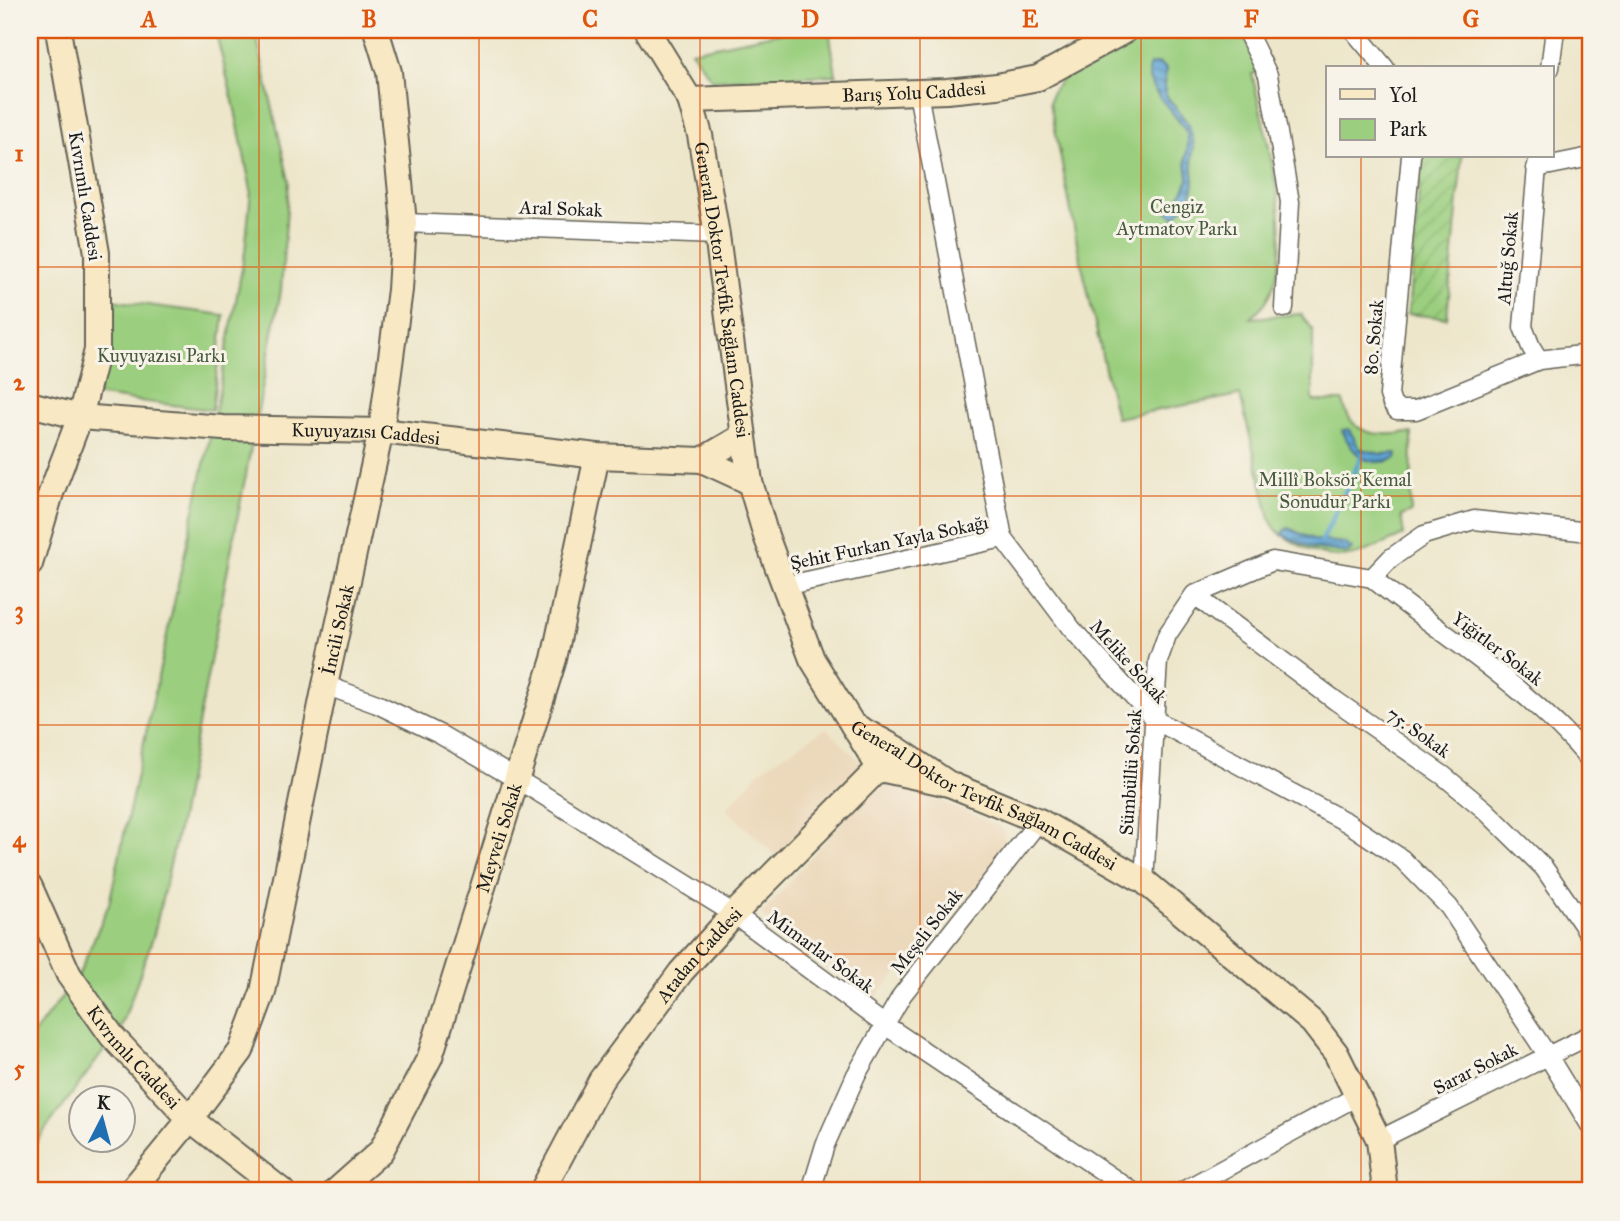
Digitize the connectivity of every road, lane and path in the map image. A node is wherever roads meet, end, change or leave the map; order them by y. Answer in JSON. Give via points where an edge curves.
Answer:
{"nodes":[{"id":1,"x":58,"y":30,"type":"edge"},
{"id":2,"x":376,"y":30,"type":"edge"},
{"id":3,"x":647,"y":30,"type":"edge"},
{"id":4,"x":1126,"y":30,"type":"edge"},
{"id":5,"x":1246,"y":30,"type":"edge"},
{"id":6,"x":1353,"y":30,"type":"edge"},
{"id":7,"x":1555,"y":30,"type":"edge"},
{"id":8,"x":1383,"y":66,"type":"edge"},
{"id":9,"x":1550,"y":66,"type":"edge"},
{"id":10,"x":918,"y":93,"type":"junction"},
{"id":11,"x":690,"y":100,"type":"junction"},
{"id":12,"x":1590,"y":157,"type":"edge"},
{"id":13,"x":1411,"y":158,"type":"edge"},
{"id":14,"x":1537,"y":162,"type":"edge"},
{"id":15,"x":404,"y":223,"type":"junction"},
{"id":16,"x":717,"y":235,"type":"junction"},
{"id":17,"x":1284,"y":308,"type":"dead end"},
{"id":18,"x":1590,"y":354,"type":"edge"},
{"id":19,"x":1539,"y":360,"type":"junction"},
{"id":20,"x":30,"y":404,"type":"edge"},
{"id":21,"x":80,"y":417,"type":"junction"},
{"id":22,"x":381,"y":431,"type":"junction"},
{"id":23,"x":743,"y":436,"type":"junction"},
{"id":24,"x":597,"y":456,"type":"junction"},
{"id":25,"x":702,"y":460,"type":"junction"},
{"id":26,"x":750,"y":482,"type":"junction"},
{"id":27,"x":1590,"y":532,"type":"edge"},
{"id":28,"x":1003,"y":538,"type":"junction"},
{"id":29,"x":30,"y":564,"type":"edge"},
{"id":30,"x":1372,"y":578,"type":"junction"},
{"id":31,"x":784,"y":586,"type":"junction"},
{"id":32,"x":1194,"y":595,"type":"junction"},
{"id":33,"x":325,"y":685,"type":"junction"},
{"id":34,"x":1155,"y":720,"type":"junction"},
{"id":35,"x":852,"y":725,"type":"junction"},
{"id":36,"x":897,"y":749,"type":"junction"},
{"id":37,"x":1590,"y":760,"type":"edge"},
{"id":38,"x":880,"y":769,"type":"junction"},
{"id":39,"x":517,"y":779,"type":"junction"},
{"id":40,"x":949,"y":784,"type":"junction"},
{"id":41,"x":1039,"y":821,"type":"junction"},
{"id":42,"x":1144,"y":881,"type":"junction"},
{"id":43,"x":32,"y":900,"type":"edge"},
{"id":44,"x":734,"y":914,"type":"junction"},
{"id":45,"x":1590,"y":935,"type":"edge"},
{"id":46,"x":885,"y":1025,"type":"junction"},
{"id":47,"x":1590,"y":1035,"type":"edge"},
{"id":48,"x":1548,"y":1056,"type":"junction"},
{"id":49,"x":1359,"y":1095,"type":"junction"},
{"id":50,"x":190,"y":1119,"type":"junction"},
{"id":51,"x":1590,"y":1125,"type":"edge"},
{"id":52,"x":1379,"y":1140,"type":"junction"},
{"id":53,"x":131,"y":1191,"type":"edge"},
{"id":54,"x":282,"y":1191,"type":"edge"},
{"id":55,"x":336,"y":1191,"type":"edge"},
{"id":56,"x":542,"y":1191,"type":"edge"},
{"id":57,"x":811,"y":1191,"type":"edge"},
{"id":58,"x":1132,"y":1191,"type":"edge"},
{"id":59,"x":1183,"y":1191,"type":"edge"},
{"id":60,"x":1385,"y":1191,"type":"edge"}],
"edges":[{"from":1,"to":21,"type":"street","name":"Kıvrımlı Caddesi","via":[[97,253],[97,350]]},
{"from":2,"to":15,"type":"street","name":"İncili Sokak","via":[[389,72]]},
{"from":3,"to":11,"type":"street","name":"General Doktor Tevfik Sağlam Caddesi"},
{"from":4,"to":10,"type":"street","name":"Barış Yolu Caddesi","via":[[1038,78]]},
{"from":5,"to":17,"type":"street","via":[[1268,75],[1290,202]]},
{"from":6,"to":8,"type":"street"},
{"from":7,"to":9,"type":"street"},
{"from":10,"to":11,"type":"street","name":"Barış Yolu Caddesi"},
{"from":10,"to":28,"type":"street","name":"Melike Sokak"},
{"from":11,"to":16,"type":"street","name":"General Doktor Tevfik Sağlam Caddesi"},
{"from":12,"to":14,"type":"street"},
{"from":13,"to":19,"type":"street","name":"80. Sokak","via":[[1389,396],[1392,404],[1400,410],[1416,410]]},
{"from":14,"to":19,"type":"street","name":"Altuğ Sokak","via":[[1523,327]]},
{"from":15,"to":16,"type":"street","name":"Aral Sokak"},
{"from":15,"to":22,"type":"street","name":"İncili Sokak"},
{"from":16,"to":23,"type":"street","name":"General Doktor Tevfik Sağlam Caddesi"},
{"from":18,"to":19,"type":"street"},
{"from":20,"to":21,"type":"street","name":"Kuyuyazısı Caddesi"},
{"from":21,"to":22,"type":"street","name":"Kuyuyazısı Caddesi","via":[[223,428]]},
{"from":21,"to":29,"type":"street","name":"Kıvrımlı Caddesi"},
{"from":22,"to":24,"type":"street","name":"Kuyuyazısı Caddesi"},
{"from":22,"to":33,"type":"street","name":"İncili Sokak"},
{"from":23,"to":25,"type":"street"},
{"from":23,"to":26,"type":"street","name":"General Doktor Tevfik Sağlam Caddesi"},
{"from":24,"to":25,"type":"street","name":"Kuyuyazısı Caddesi"},
{"from":24,"to":39,"type":"street","name":"Meyveli Sokak","via":[[554,659]]},
{"from":25,"to":26,"type":"street"},
{"from":26,"to":31,"type":"street","name":"General Doktor Tevfik Sağlam Caddesi"},
{"from":27,"to":30,"type":"street","via":[[1475,520],[1424,535]]},
{"from":28,"to":31,"type":"street","name":"Şehit Furkan Yayla Sokağı"},
{"from":28,"to":34,"type":"street","name":"Melike Sokak","via":[[1071,628]]},
{"from":30,"to":32,"type":"street","via":[[1273,561]]},
{"from":30,"to":37,"type":"street","name":"Yiğitler Sokak","via":[[1535,702]]},
{"from":31,"to":35,"type":"street","name":"General Doktor Tevfik Sağlam Caddesi","via":[[812,659]]},
{"from":32,"to":34,"type":"street","name":"Sümbüllü Sokak","via":[[1167,635],[1157,661]]},
{"from":32,"to":45,"type":"street","name":"75. Sokak","via":[[1485,810],[1544,867]]},
{"from":33,"to":39,"type":"street","name":"Mimarlar Sokak","via":[[441,735]]},
{"from":33,"to":50,"type":"street","name":"İncili Sokak","via":[[263,992],[240,1051]]},
{"from":34,"to":42,"type":"street","name":"Sümbüllü Sokak"},
{"from":34,"to":48,"type":"street","name":"Melike Sokak","via":[[1348,823],[1402,859],[1449,907]]},
{"from":35,"to":36,"type":"street","name":"General Doktor Tevfik Sağlam Caddesi"},
{"from":35,"to":38,"type":"street"},
{"from":36,"to":38,"type":"street","name":"Atadan Caddesi"},
{"from":36,"to":40,"type":"street","name":"General Doktor Tevfik Sağlam Caddesi"},
{"from":38,"to":40,"type":"street"},
{"from":38,"to":44,"type":"street","name":"Atadan Caddesi"},
{"from":39,"to":44,"type":"street","name":"Mimarlar Sokak"},
{"from":39,"to":55,"type":"street","name":"Meyveli Sokak","via":[[430,1057],[381,1151]]},
{"from":40,"to":41,"type":"street","name":"General Doktor Tevfik Sağlam Caddesi"},
{"from":41,"to":42,"type":"street","name":"General Doktor Tevfik Sağlam Caddesi"},
{"from":41,"to":46,"type":"street","name":"Meşeli Sokak","via":[[902,995]]},
{"from":42,"to":49,"type":"street","name":"General Doktor Tevfik Sağlam Caddesi","via":[[1312,1022]]},
{"from":43,"to":50,"type":"street","name":"Kıvrımlı Caddesi","via":[[69,975],[112,1036]]},
{"from":44,"to":46,"type":"street","name":"Mimarlar Sokak"},
{"from":44,"to":56,"type":"street","name":"Atadan Caddesi","via":[[681,972],[601,1080]]},
{"from":46,"to":57,"type":"street","name":"Meşeli Sokak","via":[[830,1133]]},
{"from":46,"to":58,"type":"street","name":"Mimarlar Sokak"},
{"from":47,"to":48,"type":"street","name":"Sarar Sokak"},
{"from":48,"to":51,"type":"street","name":"Melike Sokak"},
{"from":48,"to":52,"type":"street","name":"Sarar Sokak"},
{"from":49,"to":52,"type":"street","name":"General Doktor Tevfik Sağlam Caddesi"},
{"from":49,"to":59,"type":"street"},
{"from":50,"to":53,"type":"street","name":"İncili Sokak"},
{"from":50,"to":54,"type":"street","name":"Kıvrımlı Caddesi"},
{"from":52,"to":60,"type":"street","name":"General Doktor Tevfik Sağlam Caddesi"}]}
